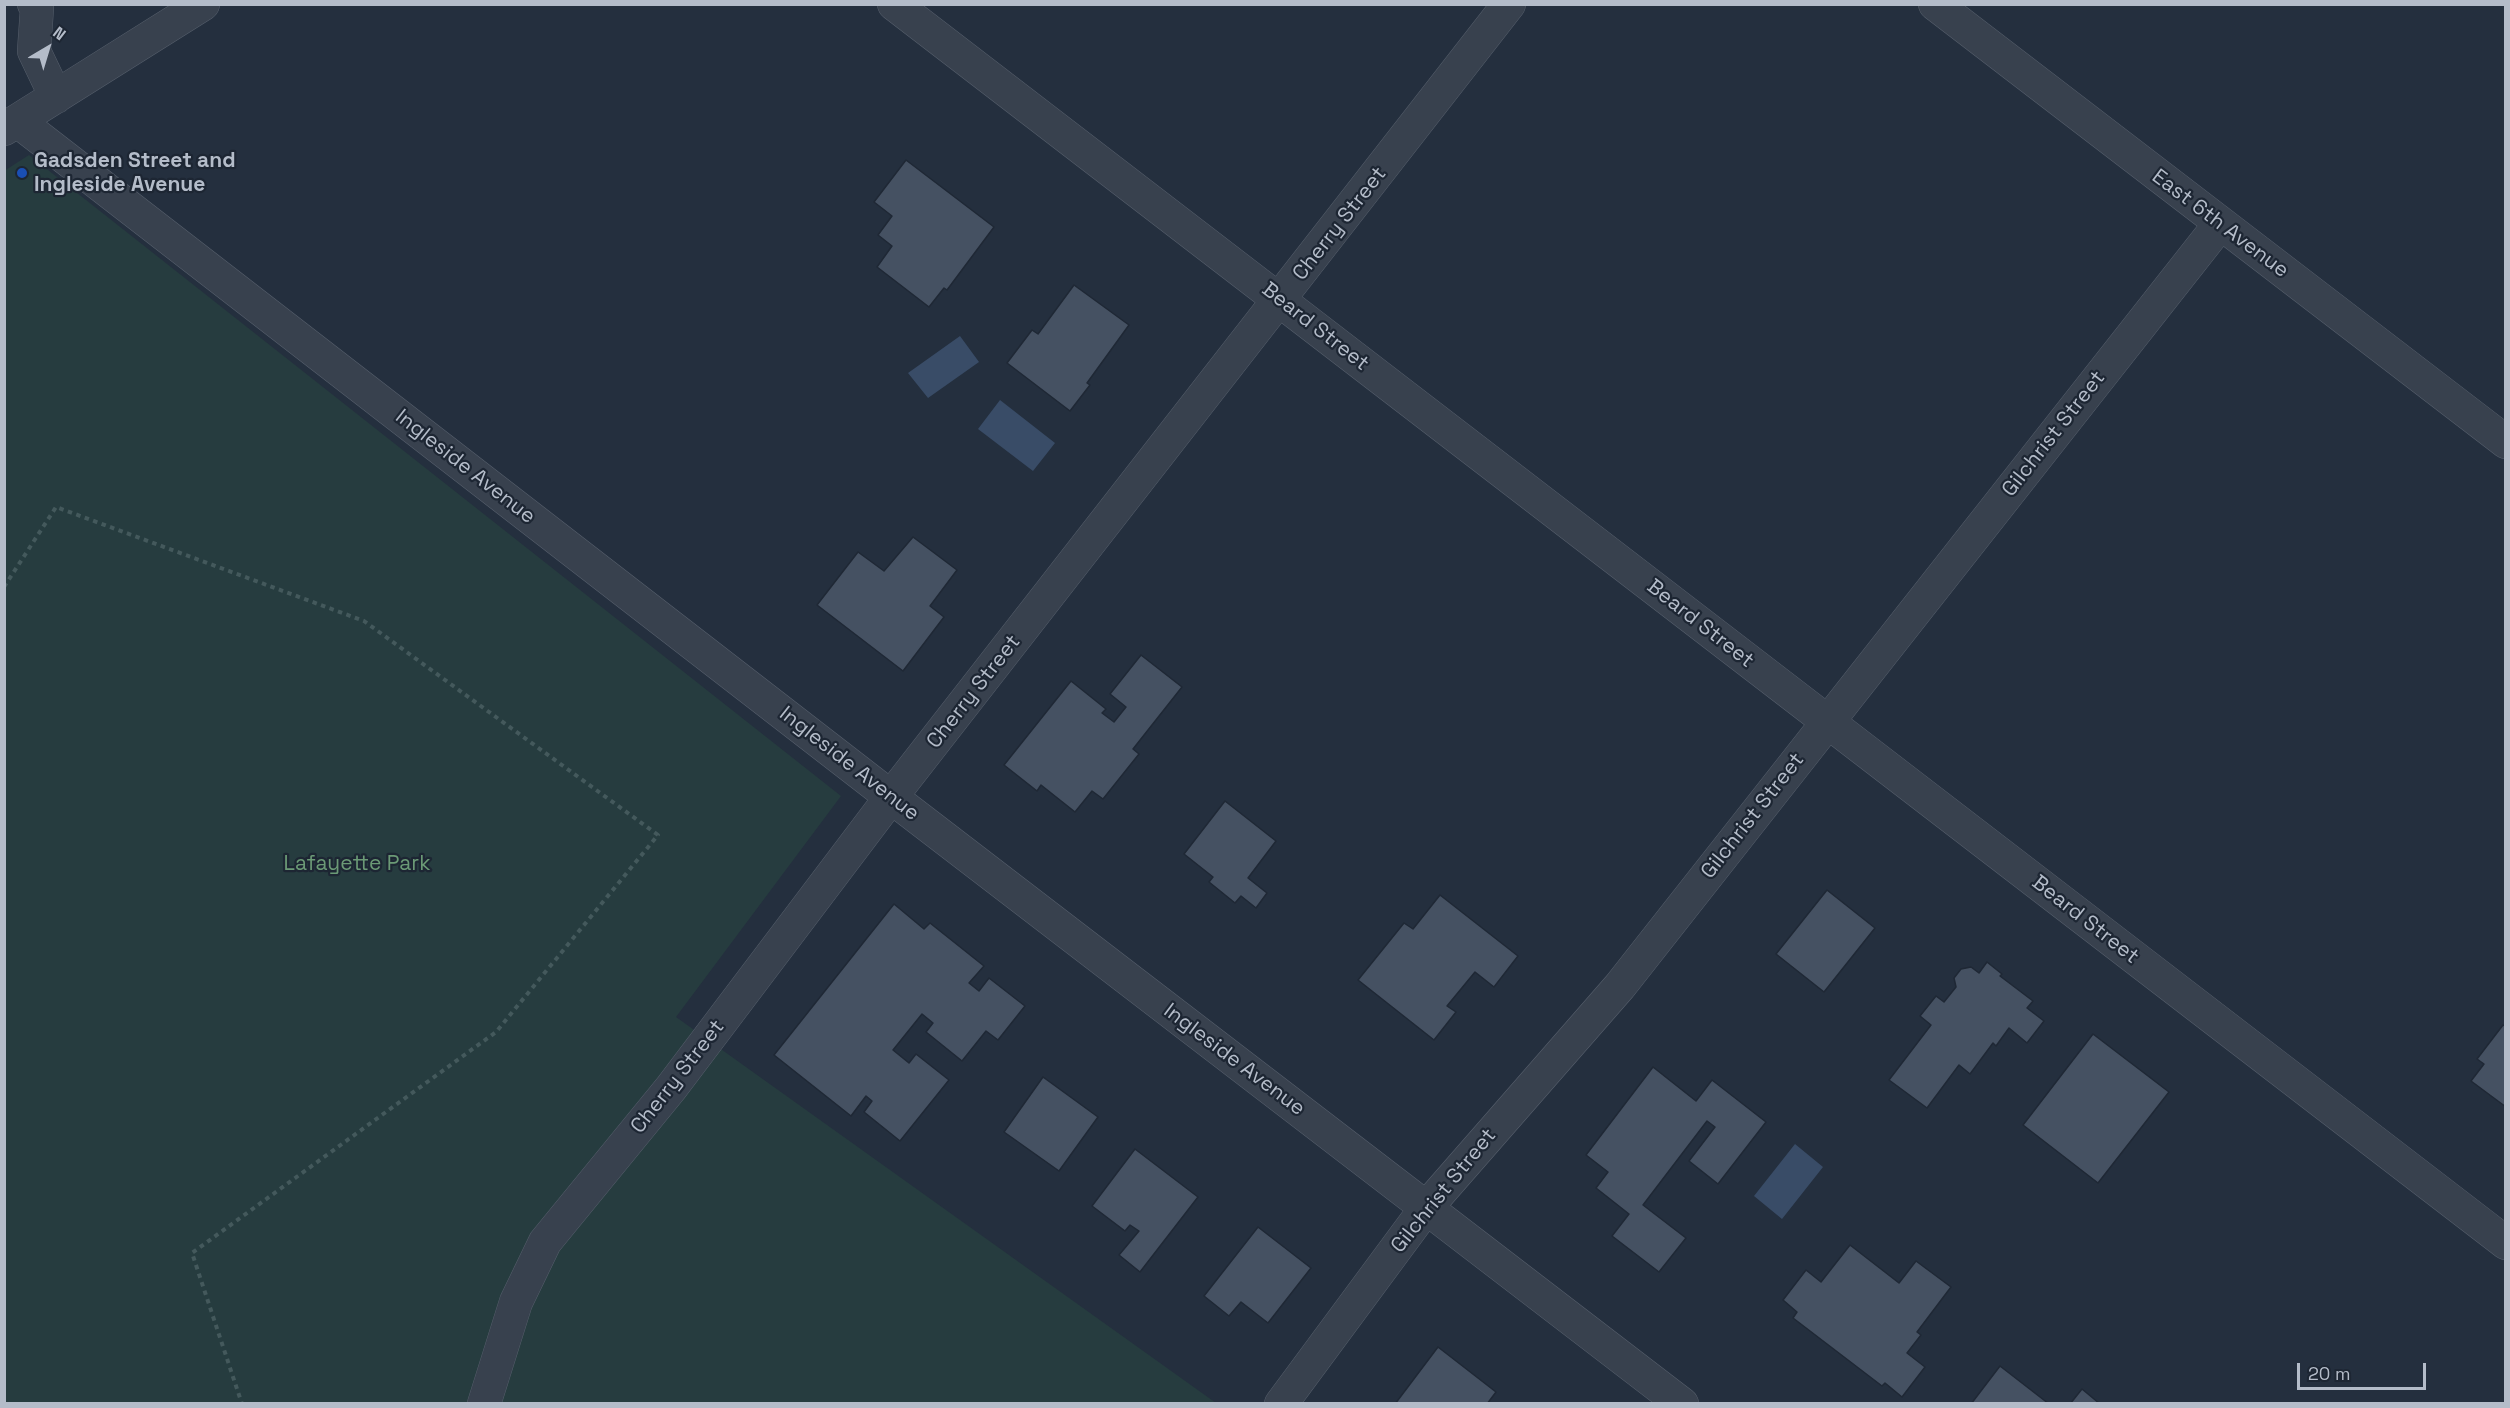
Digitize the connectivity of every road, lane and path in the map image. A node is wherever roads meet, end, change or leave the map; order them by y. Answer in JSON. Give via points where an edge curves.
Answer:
{"nodes":[{"id":1,"x":203,"y":4,"type":"edge"},
{"id":2,"x":894,"y":4,"type":"edge"},
{"id":3,"x":1509,"y":4,"type":"edge"},
{"id":4,"x":1935,"y":4,"type":"edge"},
{"id":5,"x":38,"y":6,"type":"edge"},
{"id":6,"x":56,"y":97,"type":"junction"},
{"id":7,"x":10,"y":122,"type":"edge"},
{"id":8,"x":2220,"y":224,"type":"junction"},
{"id":9,"x":1280,"y":301,"type":"junction"},
{"id":10,"x":2505,"y":442,"type":"edge"},
{"id":11,"x":4,"y":587,"type":"edge"},
{"id":12,"x":1827,"y":722,"type":"junction"},
{"id":13,"x":891,"y":797,"type":"junction"},
{"id":14,"x":1426,"y":1208,"type":"junction"},
{"id":15,"x":2505,"y":1243,"type":"edge"},
{"id":16,"x":242,"y":1404,"type":"edge"},
{"id":17,"x":484,"y":1404,"type":"edge"},
{"id":18,"x":1281,"y":1404,"type":"edge"},
{"id":19,"x":1682,"y":1404,"type":"edge"}],
"edges":[{"from":1,"to":6,"type":"street"},
{"from":2,"to":9,"type":"street","name":"Beard Street"},
{"from":3,"to":9,"type":"street","name":"Cherry Street"},
{"from":4,"to":8,"type":"street","name":"East 6th Avenue"},
{"from":5,"to":6,"type":"street","via":[[34,51]]},
{"from":6,"to":7,"type":"street"},
{"from":7,"to":13,"type":"street","name":"Ingleside Avenue"},
{"from":8,"to":10,"type":"street","name":"East 6th Avenue"},
{"from":8,"to":12,"type":"street","name":"Gilchrist Street"},
{"from":9,"to":12,"type":"street","name":"Beard Street"},
{"from":9,"to":13,"type":"street","name":"Cherry Street"},
{"from":11,"to":16,"type":"path","via":[[56,507],[364,621],[658,835],[496,1032],[192,1254]]},
{"from":12,"to":14,"type":"street","name":"Gilchrist Street","via":[[1620,986]]},
{"from":12,"to":15,"type":"street","name":"Beard Street"},
{"from":13,"to":14,"type":"street","name":"Ingleside Avenue"},
{"from":13,"to":17,"type":"street","name":"Cherry Street","via":[[670,1088],[545,1242],[516,1302]]},
{"from":14,"to":18,"type":"street","name":"Gilchrist Street"},
{"from":14,"to":19,"type":"street","name":"Ingleside Avenue"}]}
